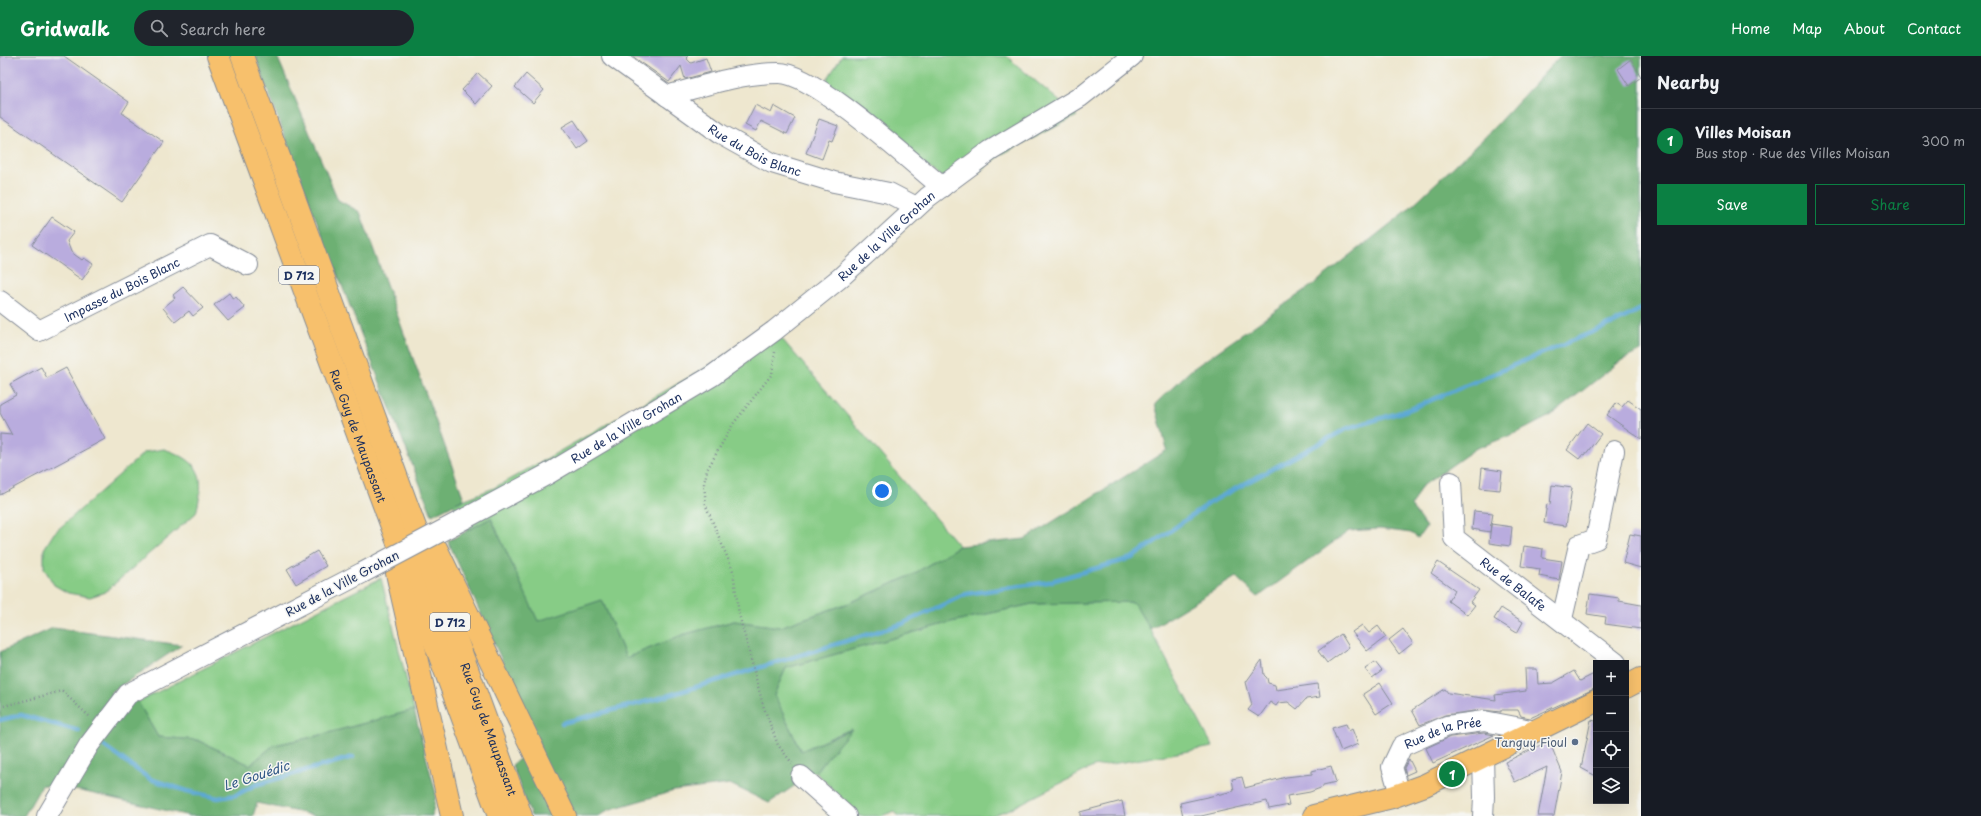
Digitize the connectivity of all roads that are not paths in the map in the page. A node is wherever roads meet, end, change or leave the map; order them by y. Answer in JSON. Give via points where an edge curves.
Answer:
{"nodes":[{"id":1,"x":218,"y":56,"type":"edge"},
{"id":2,"x":242,"y":56,"type":"edge"},
{"id":3,"x":612,"y":56,"type":"edge"},
{"id":4,"x":1132,"y":56,"type":"edge"},
{"id":5,"x":667,"y":96,"type":"junction"},
{"id":6,"x":942,"y":187,"type":"junction"},
{"id":7,"x":916,"y":207,"type":"junction"},
{"id":8,"x":248,"y":265,"type":"dead end"},
{"id":9,"x":0,"y":301,"type":"edge"},
{"id":10,"x":378,"y":428,"type":"junction"},
{"id":11,"x":1614,"y":451,"type":"dead end"},
{"id":12,"x":1451,"y":482,"type":"dead end"},
{"id":13,"x":380,"y":494,"type":"junction"},
{"id":14,"x":1562,"y":620,"type":"junction"},
{"id":15,"x":1612,"y":660,"type":"edge"},
{"id":16,"x":1593,"y":702,"type":"edge"},
{"id":17,"x":1536,"y":731,"type":"junction"},
{"id":18,"x":1483,"y":756,"type":"junction"},
{"id":19,"x":801,"y":776,"type":"road end"},
{"id":20,"x":1400,"y":794,"type":"junction"},
{"id":21,"x":46,"y":816,"type":"edge"},
{"id":22,"x":452,"y":816,"type":"edge"},
{"id":23,"x":499,"y":816,"type":"edge"},
{"id":24,"x":521,"y":816,"type":"edge"},
{"id":25,"x":565,"y":816,"type":"edge"},
{"id":26,"x":846,"y":816,"type":"edge"},
{"id":27,"x":1314,"y":816,"type":"edge"},
{"id":28,"x":1483,"y":816,"type":"edge"}],
"edges":[{"from":1,"to":13,"type":"main road","name":"Rue Guy de Maupassant","number":"D 712"},
{"from":2,"to":10,"type":"main road","name":"Rue Guy de Maupassant","number":"D 712"},
{"from":3,"to":5,"type":"street","name":"Rue du Bois Blanc"},
{"from":4,"to":6,"type":"street","name":"Rue de la Ville Grohan","via":[[1080,97],[990,151]]},
{"from":5,"to":6,"type":"street","via":[[727,80],[781,73],[807,82],[852,112]]},
{"from":5,"to":7,"type":"street","name":"Rue du Bois Blanc","via":[[720,134],[772,163],[834,182],[889,193]]},
{"from":6,"to":7,"type":"street","name":"Rue de la Ville Grohan"},
{"from":7,"to":21,"type":"street","name":"Rue de la Ville Grohan","bridge":true,"via":[[840,278],[712,376],[548,474],[128,694],[89,745]]},
{"from":8,"to":9,"type":"street","name":"Impasse du Bois Blanc","via":[[210,245],[40,331]]},
{"from":10,"to":24,"type":"main road","name":"Rue Guy de Maupassant","number":"D 712"},
{"from":10,"to":25,"type":"main road"},
{"from":11,"to":14,"type":"street","via":[[1596,539],[1579,545]]},
{"from":12,"to":14,"type":"street","name":"Rue de Balafe","via":[[1454,538]]},
{"from":13,"to":22,"type":"main road"},
{"from":13,"to":23,"type":"main road","name":"Rue Guy de Maupassant","number":"D 712"},
{"from":14,"to":15,"type":"street","name":"Rue de Balafe"},
{"from":16,"to":17,"type":"main road"},
{"from":17,"to":18,"type":"main road"},
{"from":17,"to":20,"type":"street","name":"Rue de la Prée","via":[[1484,721],[1447,726],[1402,746],[1392,766]]},
{"from":18,"to":20,"type":"main road","via":[[1425,785]]},
{"from":18,"to":28,"type":"street"},
{"from":19,"to":26,"type":"street"},
{"from":20,"to":27,"type":"main road"}]}
